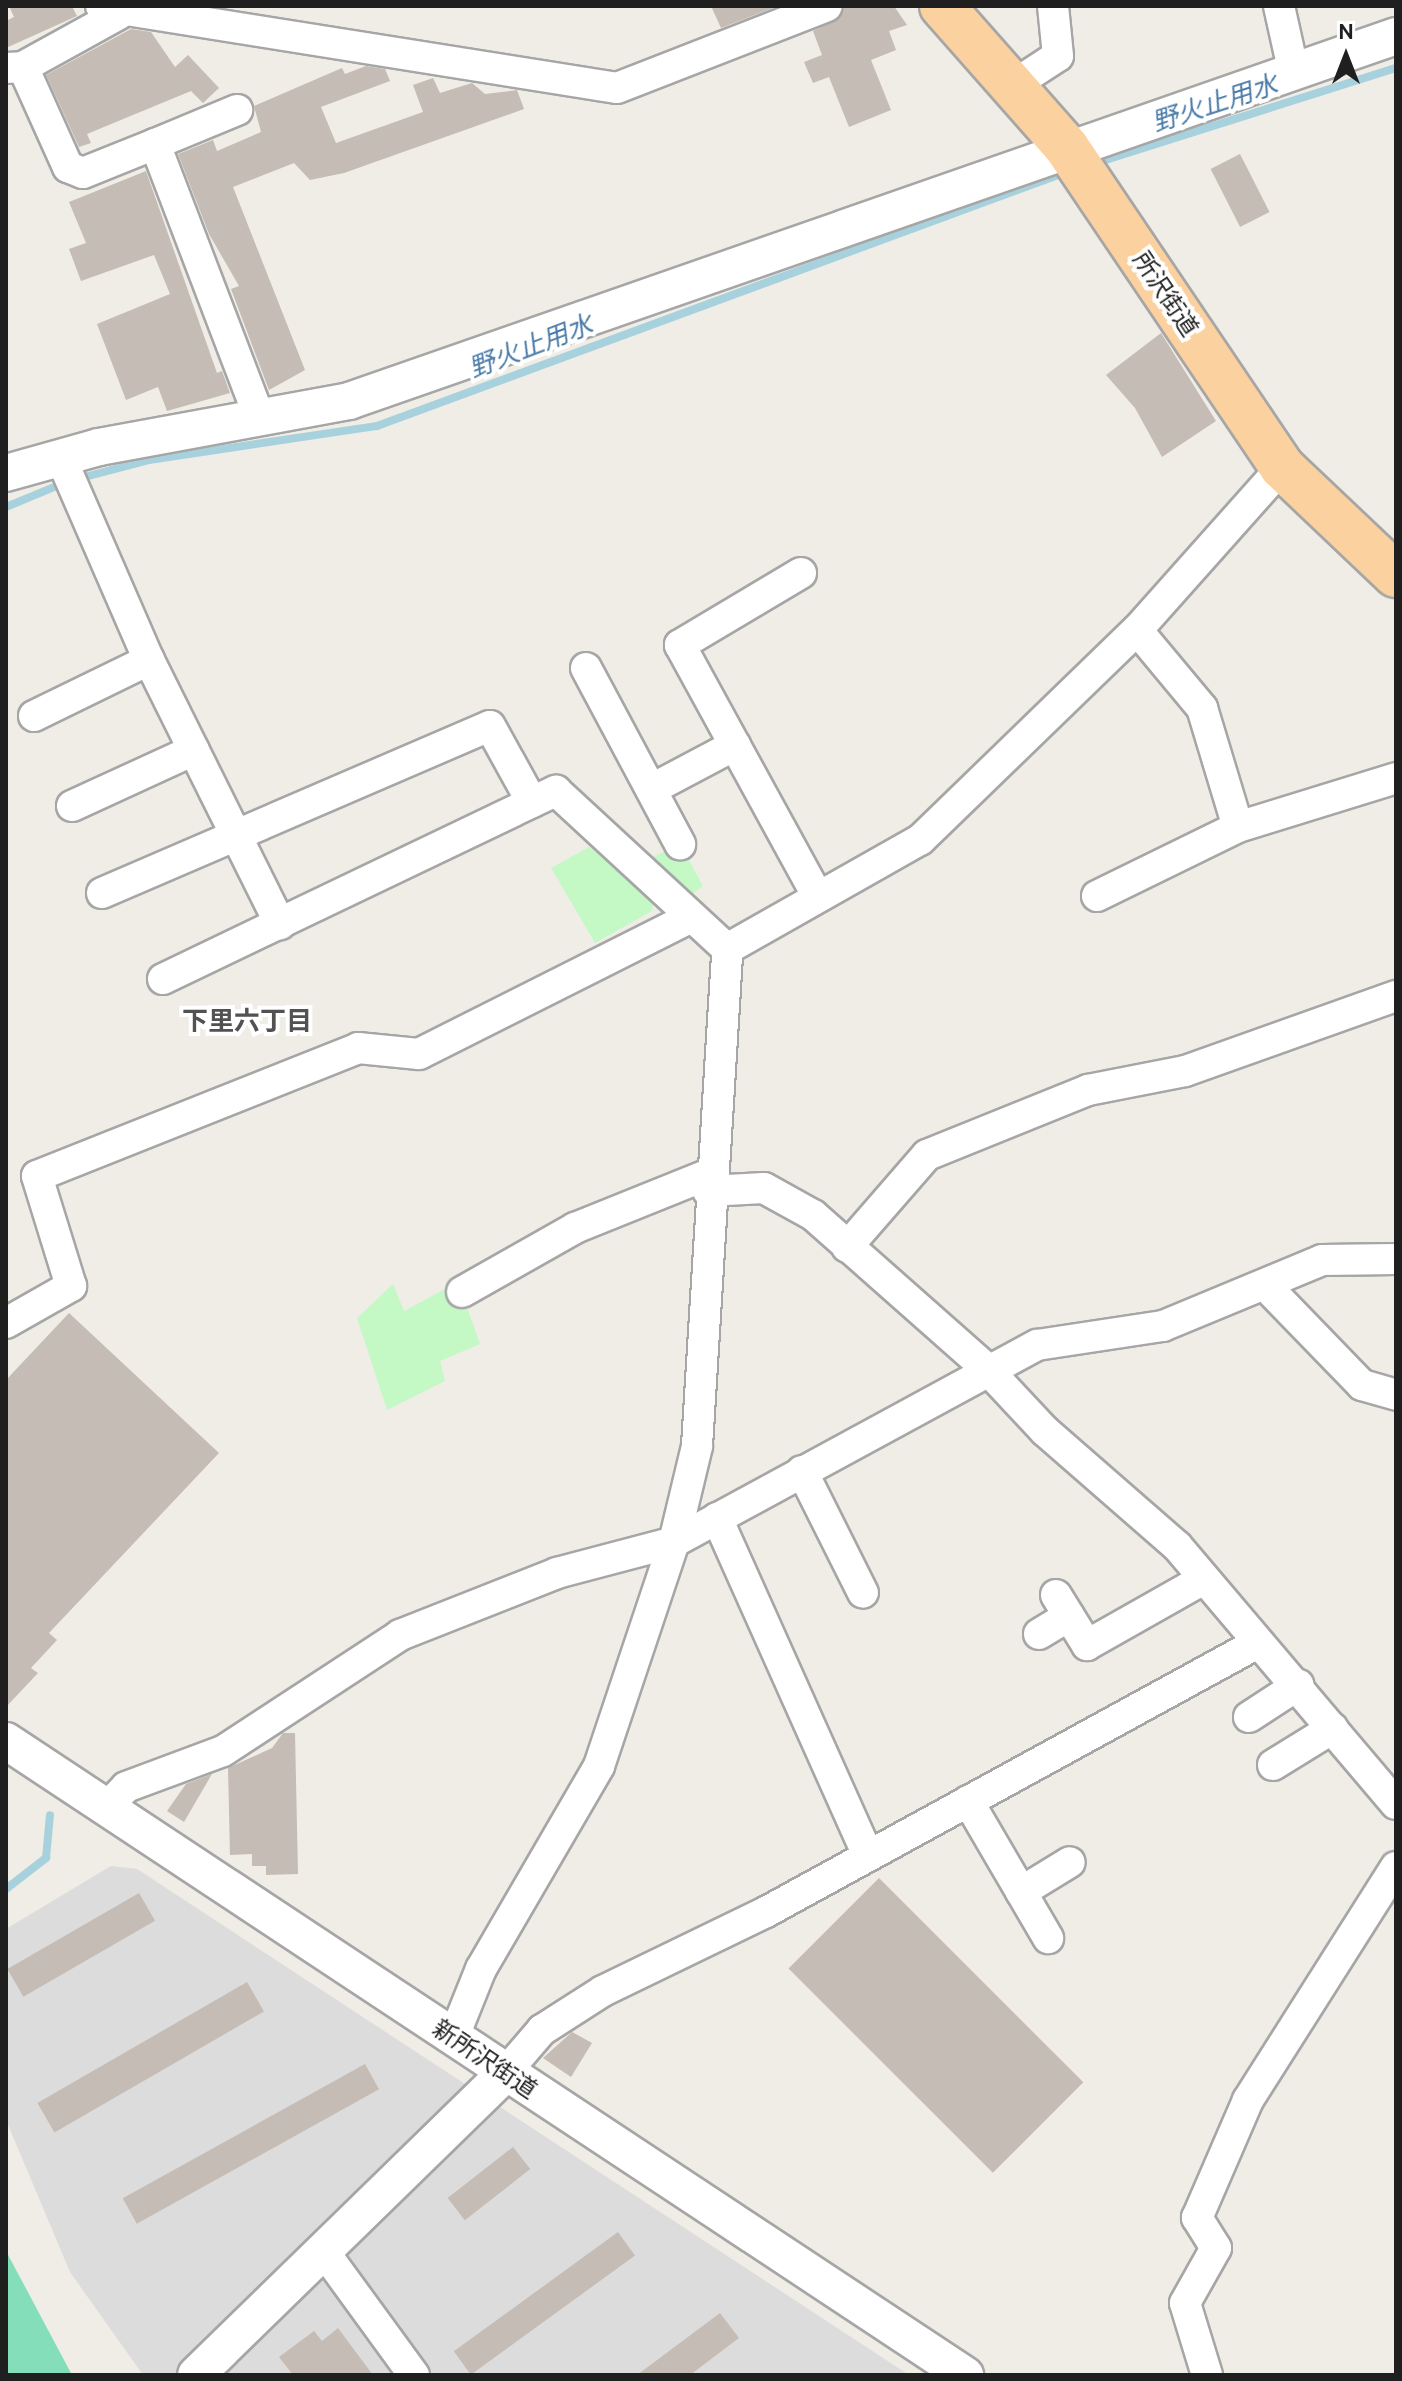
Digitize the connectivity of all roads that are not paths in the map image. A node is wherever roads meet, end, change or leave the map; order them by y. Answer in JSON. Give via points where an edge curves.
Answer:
{"nodes":[{"id":1,"x":827,"y":6,"type":"edge"},
{"id":2,"x":942,"y":6,"type":"edge"},
{"id":3,"x":1053,"y":6,"type":"edge"},
{"id":4,"x":1279,"y":6,"type":"edge"},
{"id":5,"x":110,"y":10,"type":"edge"},
{"id":6,"x":1396,"y":36,"type":"edge"},
{"id":7,"x":14,"y":67,"type":"edge"},
{"id":8,"x":1293,"y":69,"type":"junction"},
{"id":9,"x":1015,"y":84,"type":"junction"},
{"id":10,"x":237,"y":110,"type":"dead end"},
{"id":11,"x":155,"y":144,"type":"junction"},
{"id":12,"x":1067,"y":148,"type":"junction"},
{"id":13,"x":259,"y":417,"type":"junction"},
{"id":14,"x":1282,"y":467,"type":"junction"},
{"id":15,"x":6,"y":473,"type":"edge"},
{"id":16,"x":68,"y":475,"type":"junction"},
{"id":17,"x":801,"y":573,"type":"dead end"},
{"id":18,"x":1396,"y":575,"type":"edge"},
{"id":19,"x":1137,"y":630,"type":"junction"},
{"id":20,"x":149,"y":660,"type":"junction"},
{"id":21,"x":586,"y":668,"type":"dead end"},
{"id":22,"x":34,"y":716,"type":"dead end"},
{"id":23,"x":735,"y":745,"type":"junction"},
{"id":24,"x":194,"y":750,"type":"junction"},
{"id":25,"x":1396,"y":778,"type":"edge"},
{"id":26,"x":652,"y":789,"type":"junction"},
{"id":27,"x":532,"y":802,"type":"junction"},
{"id":28,"x":72,"y":806,"type":"dead end"},
{"id":29,"x":1238,"y":827,"type":"junction"},
{"id":30,"x":237,"y":837,"type":"junction"},
{"id":31,"x":680,"y":844,"type":"dead end"},
{"id":32,"x":102,"y":893,"type":"dead end"},
{"id":33,"x":1097,"y":896,"type":"dead end"},
{"id":34,"x":818,"y":897,"type":"junction"},
{"id":35,"x":688,"y":919,"type":"junction"},
{"id":36,"x":280,"y":924,"type":"junction"},
{"id":37,"x":727,"y":949,"type":"junction"},
{"id":38,"x":163,"y":979,"type":"dead end"},
{"id":39,"x":1396,"y":996,"type":"edge"},
{"id":40,"x":709,"y":1183,"type":"junction"},
{"id":41,"x":847,"y":1247,"type":"junction"},
{"id":42,"x":1396,"y":1259,"type":"edge"},
{"id":43,"x":1266,"y":1286,"type":"junction"},
{"id":44,"x":462,"y":1292,"type":"dead end"},
{"id":45,"x":6,"y":1323,"type":"edge"},
{"id":46,"x":986,"y":1368,"type":"junction"},
{"id":47,"x":1396,"y":1395,"type":"edge"},
{"id":48,"x":802,"y":1471,"type":"junction"},
{"id":49,"x":717,"y":1518,"type":"junction"},
{"id":50,"x":674,"y":1542,"type":"junction"},
{"id":51,"x":1200,"y":1581,"type":"junction"},
{"id":52,"x":863,"y":1593,"type":"dead end"},
{"id":53,"x":1039,"y":1634,"type":"dead end"},
{"id":54,"x":1256,"y":1644,"type":"junction"},
{"id":55,"x":1298,"y":1685,"type":"junction"},
{"id":56,"x":1249,"y":1717,"type":"dead end"},
{"id":57,"x":1333,"y":1728,"type":"junction"},
{"id":58,"x":6,"y":1741,"type":"edge"},
{"id":59,"x":1273,"y":1765,"type":"dead end"},
{"id":60,"x":968,"y":1801,"type":"junction"},
{"id":61,"x":1396,"y":1804,"type":"edge"},
{"id":62,"x":105,"y":1809,"type":"junction"},
{"id":63,"x":868,"y":1855,"type":"junction"},
{"id":64,"x":1070,"y":1862,"type":"dead end"},
{"id":65,"x":1396,"y":1867,"type":"edge"},
{"id":66,"x":1021,"y":1892,"type":"junction"},
{"id":67,"x":1048,"y":1938,"type":"dead end"},
{"id":68,"x":454,"y":2036,"type":"junction"},
{"id":69,"x":505,"y":2073,"type":"junction"},
{"id":70,"x":322,"y":2249,"type":"junction"},
{"id":71,"x":196,"y":2375,"type":"edge"},
{"id":72,"x":414,"y":2375,"type":"edge"},
{"id":73,"x":965,"y":2375,"type":"edge"},
{"id":74,"x":1207,"y":2375,"type":"edge"}],
"edges":[{"from":1,"to":5,"type":"street","via":[[617,88]]},
{"from":2,"to":9,"type":"main road","name":"所沢街道"},
{"from":3,"to":9,"type":"street","via":[[1058,56]]},
{"from":4,"to":8,"type":"street"},
{"from":5,"to":7,"type":"street"},
{"from":6,"to":8,"type":"street"},
{"from":7,"to":11,"type":"street","via":[[68,167],[83,173]]},
{"from":8,"to":12,"type":"street"},
{"from":9,"to":12,"type":"main road","name":"所沢街道"},
{"from":10,"to":11,"type":"street"},
{"from":11,"to":13,"type":"street"},
{"from":12,"to":13,"type":"street","via":[[349,401]]},
{"from":12,"to":14,"type":"main road","name":"所沢街道"},
{"from":13,"to":16,"type":"street"},
{"from":14,"to":18,"type":"main road","name":"所沢街道"},
{"from":14,"to":19,"type":"street"},
{"from":15,"to":16,"type":"street"},
{"from":16,"to":20,"type":"street"},
{"from":17,"to":23,"type":"street","via":[[680,645]]},
{"from":19,"to":29,"type":"street","via":[[1202,708]]},
{"from":19,"to":34,"type":"street","via":[[920,840]]},
{"from":20,"to":22,"type":"street"},
{"from":20,"to":24,"type":"street"},
{"from":21,"to":26,"type":"street"},
{"from":23,"to":26,"type":"street"},
{"from":23,"to":34,"type":"street"},
{"from":24,"to":28,"type":"street"},
{"from":24,"to":30,"type":"street"},
{"from":25,"to":29,"type":"street"},
{"from":26,"to":31,"type":"street"},
{"from":27,"to":30,"type":"street","via":[[490,726]]},
{"from":27,"to":35,"type":"street","via":[[556,791]]},
{"from":27,"to":36,"type":"street"},
{"from":29,"to":33,"type":"street"},
{"from":30,"to":32,"type":"street"},
{"from":30,"to":36,"type":"street"},
{"from":34,"to":37,"type":"street"},
{"from":35,"to":37,"type":"street"},
{"from":35,"to":45,"type":"street","via":[[419,1054],[358,1048],[37,1176],[71,1286]]},
{"from":36,"to":38,"type":"street"},
{"from":37,"to":40,"type":"street"},
{"from":39,"to":41,"type":"street","via":[[1185,1071],[1088,1090],[927,1155]]},
{"from":40,"to":41,"type":"street","via":[[764,1188],[813,1215]]},
{"from":40,"to":44,"type":"street","via":[[575,1228]]},
{"from":40,"to":50,"type":"street","via":[[697,1446]]},
{"from":41,"to":46,"type":"street"},
{"from":42,"to":43,"type":"street","via":[[1322,1260]]},
{"from":43,"to":46,"type":"street","via":[[1163,1326],[1037,1345]]},
{"from":43,"to":47,"type":"street","via":[[1362,1385]]},
{"from":46,"to":48,"type":"street"},
{"from":46,"to":51,"type":"street","via":[[1045,1431],[1126,1495]]},
{"from":48,"to":49,"type":"street"},
{"from":48,"to":52,"type":"street"},
{"from":49,"to":50,"type":"street"},
{"from":49,"to":63,"type":"street"},
{"from":50,"to":62,"type":"street","via":[[557,1573],[400,1635],[223,1751],[126,1787]]},
{"from":50,"to":68,"type":"street","via":[[599,1766],[481,1969]]},
{"from":51,"to":53,"type":"street","via":[[1087,1645],[1062,1606]]},
{"from":51,"to":54,"type":"street"},
{"from":54,"to":55,"type":"street"},
{"from":54,"to":60,"type":"street"},
{"from":55,"to":56,"type":"street"},
{"from":55,"to":57,"type":"street"},
{"from":57,"to":59,"type":"street"},
{"from":57,"to":61,"type":"street"},
{"from":58,"to":62,"type":"street","name":"新所沢街道"},
{"from":60,"to":63,"type":"street"},
{"from":60,"to":66,"type":"street"},
{"from":62,"to":68,"type":"street","name":"新所沢街道"},
{"from":63,"to":69,"type":"street","via":[[603,1991],[542,2030]]},
{"from":64,"to":66,"type":"street"},
{"from":65,"to":74,"type":"street","via":[[1248,2100],[1197,2218],[1216,2248],[1185,2303]]},
{"from":66,"to":67,"type":"street"},
{"from":68,"to":69,"type":"street","name":"新所沢街道"},
{"from":69,"to":70,"type":"street"},
{"from":69,"to":73,"type":"street","name":"新所沢街道"},
{"from":70,"to":71,"type":"street"},
{"from":70,"to":72,"type":"street"}]}
